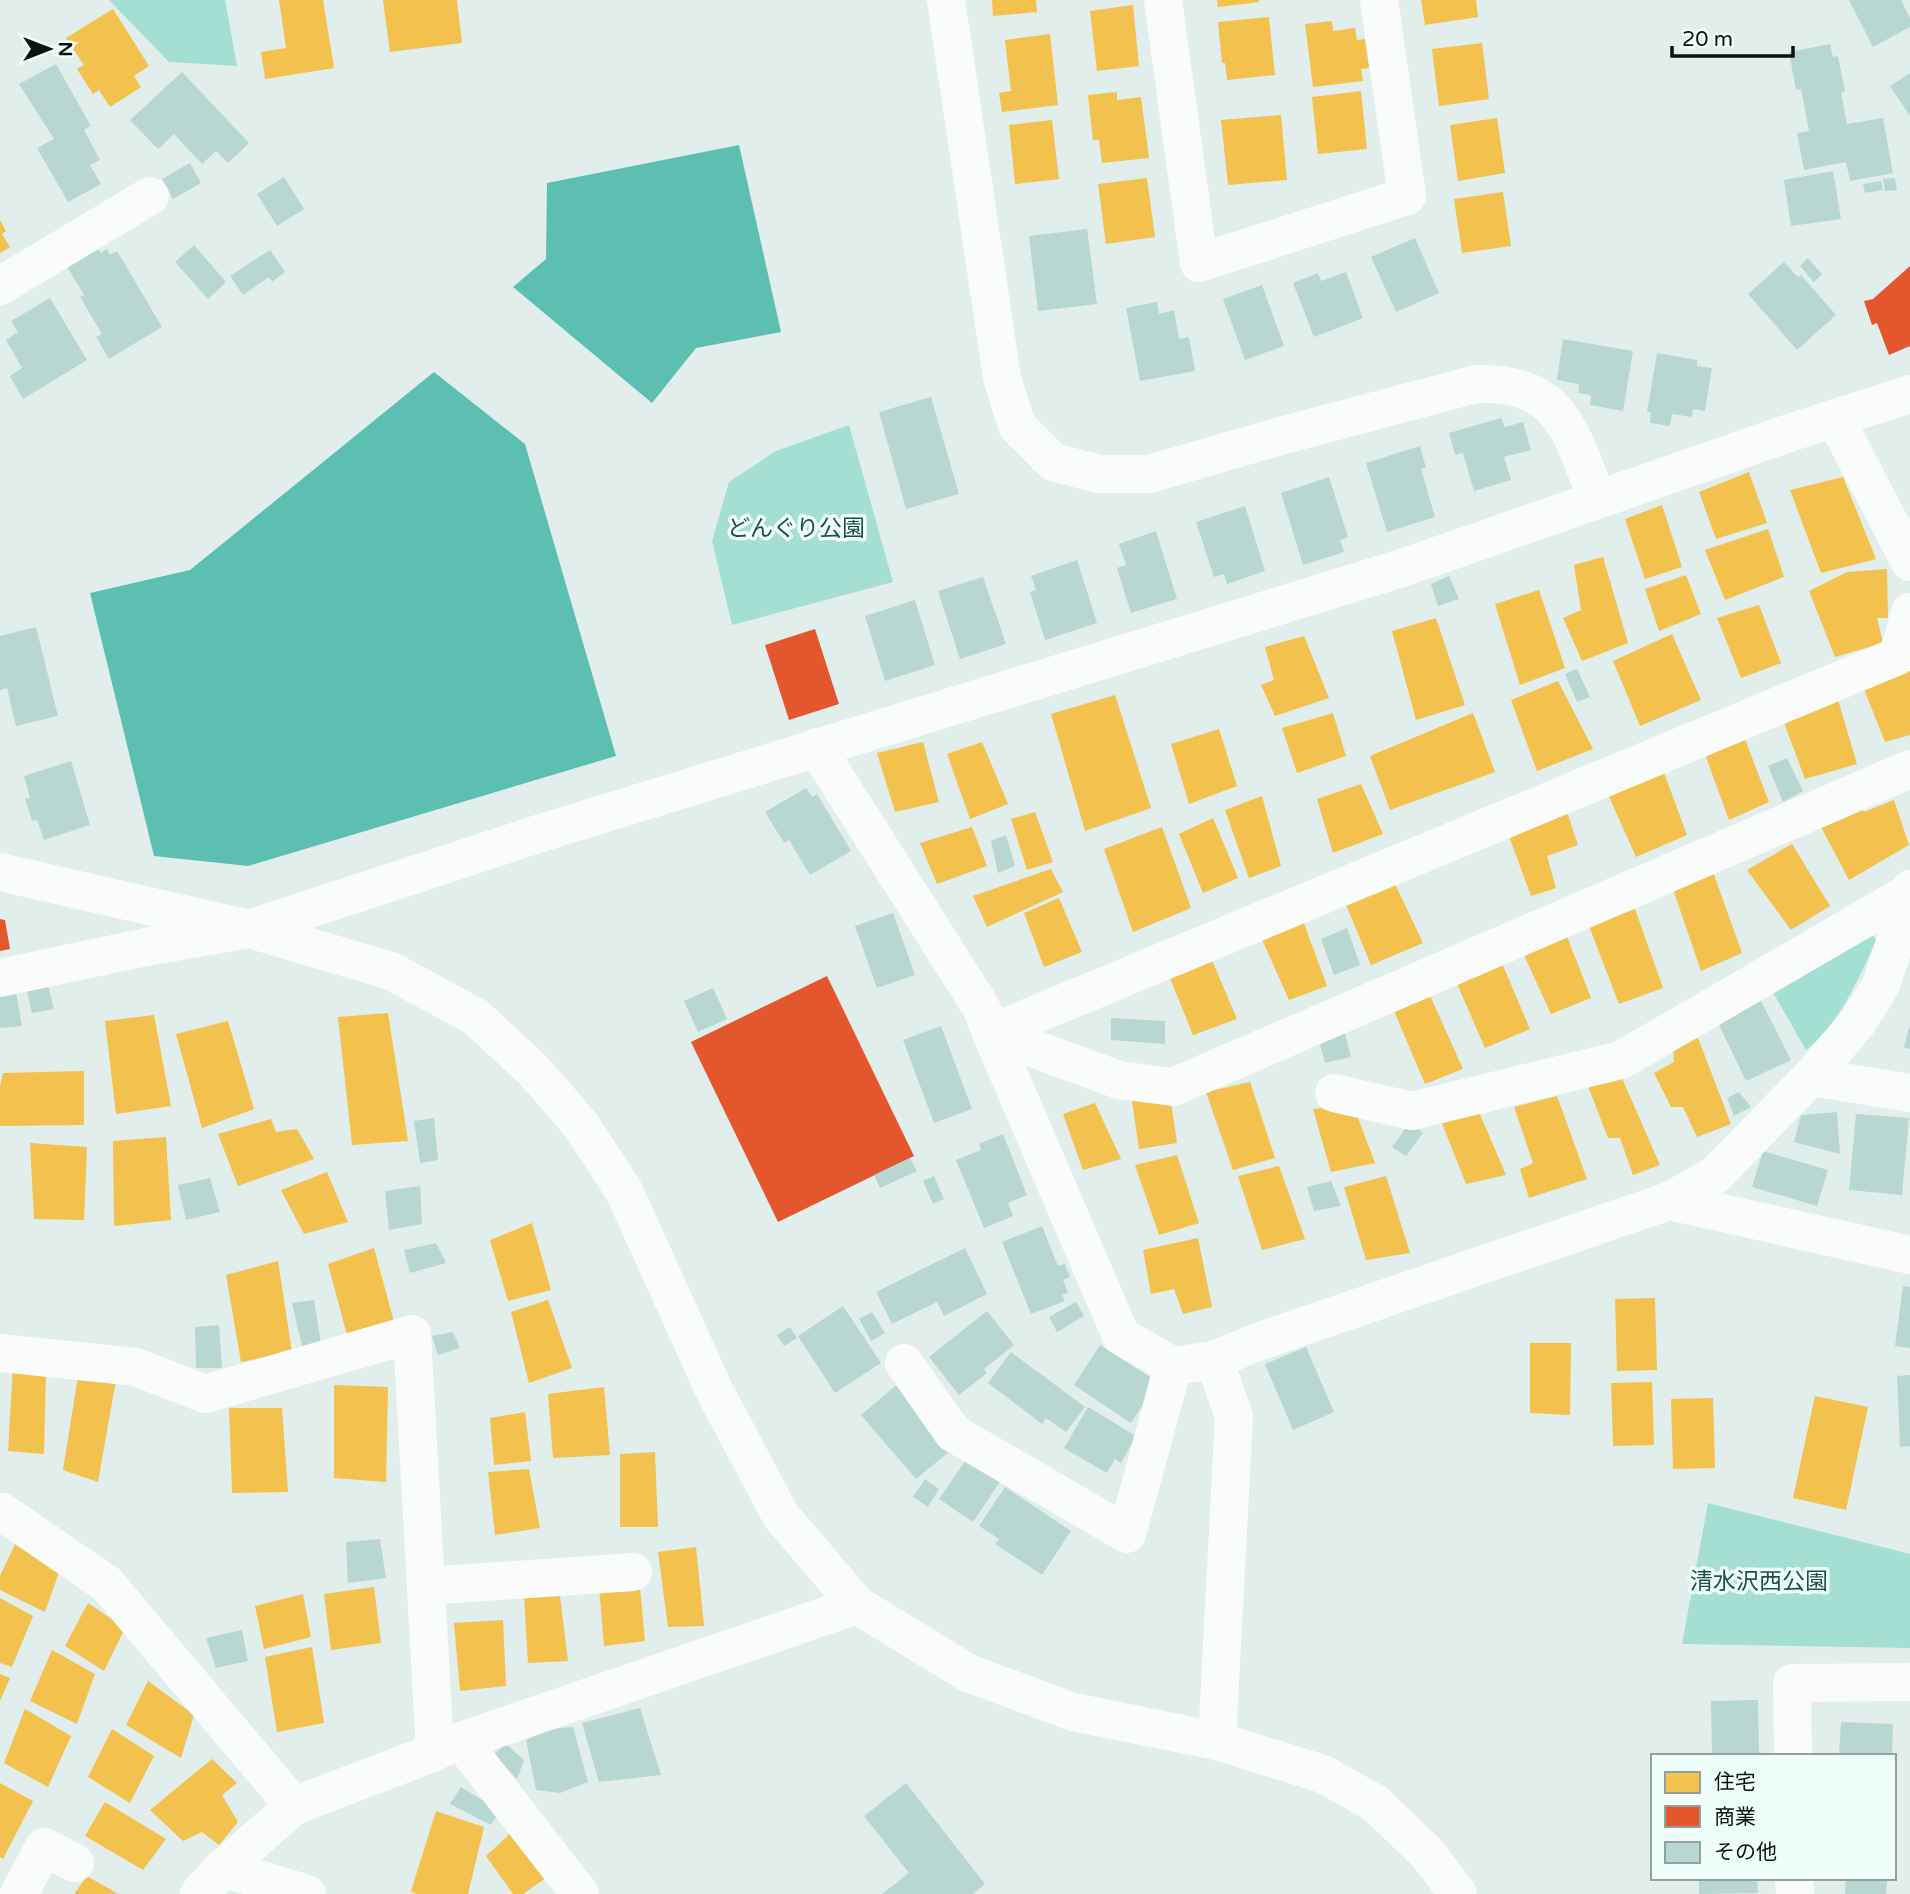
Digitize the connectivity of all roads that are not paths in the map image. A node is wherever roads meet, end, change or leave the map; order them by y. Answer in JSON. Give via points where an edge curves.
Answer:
{"nodes":[{"id":1,"x":946,"y":0,"type":"edge"},
{"id":2,"x":1163,"y":0,"type":"edge"},
{"id":3,"x":1380,"y":0,"type":"edge"},
{"id":4,"x":150,"y":197,"type":"dead end"},
{"id":5,"x":0,"y":286,"type":"edge"},
{"id":6,"x":1910,"y":394,"type":"edge"},
{"id":7,"x":1835,"y":418,"type":"junction"},
{"id":8,"x":1597,"y":499,"type":"junction"},
{"id":9,"x":1910,"y":562,"type":"edge"},
{"id":10,"x":1910,"y":612,"type":"edge"},
{"id":11,"x":816,"y":747,"type":"junction"},
{"id":12,"x":1910,"y":769,"type":"edge"},
{"id":13,"x":0,"y":872,"type":"edge"},
{"id":14,"x":1908,"y":892,"type":"edge"},
{"id":15,"x":249,"y":929,"type":"junction"},
{"id":16,"x":0,"y":978,"type":"edge"},
{"id":17,"x":991,"y":1033,"type":"junction"},
{"id":18,"x":1811,"y":1077,"type":"junction"},
{"id":19,"x":1334,"y":1093,"type":"dead end"},
{"id":20,"x":1910,"y":1093,"type":"edge"},
{"id":21,"x":1669,"y":1201,"type":"junction"},
{"id":22,"x":1910,"y":1255,"type":"edge"},
{"id":23,"x":0,"y":1353,"type":"edge"},
{"id":24,"x":1214,"y":1360,"type":"junction"},
{"id":25,"x":904,"y":1363,"type":"dead end"},
{"id":26,"x":1173,"y":1366,"type":"junction"},
{"id":27,"x":0,"y":1516,"type":"edge"},
{"id":28,"x":633,"y":1572,"type":"dead end"},
{"id":29,"x":426,"y":1586,"type":"junction"},
{"id":30,"x":858,"y":1605,"type":"junction"},
{"id":31,"x":1910,"y":1682,"type":"edge"},
{"id":32,"x":1217,"y":1741,"type":"junction"},
{"id":33,"x":448,"y":1746,"type":"junction"},
{"id":34,"x":1793,"y":1754,"type":"edge"},
{"id":35,"x":294,"y":1806,"type":"junction"},
{"id":36,"x":75,"y":1863,"type":"dead end"},
{"id":37,"x":211,"y":1881,"type":"edge"},
{"id":38,"x":19,"y":1894,"type":"edge"},
{"id":39,"x":307,"y":1894,"type":"edge"},
{"id":40,"x":580,"y":1894,"type":"edge"},
{"id":41,"x":1458,"y":1894,"type":"edge"}],
"edges":[{"from":1,"to":8,"type":"street","via":[[1002,378],[1017,426],[1053,462],[1099,474],[1149,474],[1476,384],[1501,383],[1529,391],[1552,406],[1572,433]]},
{"from":2,"to":3,"type":"street","via":[[1199,263],[1407,196]]},
{"from":4,"to":5,"type":"street"},
{"from":6,"to":7,"type":"street"},
{"from":7,"to":8,"type":"street"},
{"from":7,"to":9,"type":"street"},
{"from":8,"to":11,"type":"street","via":[[1402,568]]},
{"from":10,"to":17,"type":"street","via":[[1898,656]]},
{"from":11,"to":15,"type":"street"},
{"from":11,"to":17,"type":"street","via":[[981,1007]]},
{"from":12,"to":17,"type":"street","via":[[1173,1087],[1119,1080]]},
{"from":13,"to":15,"type":"street"},
{"from":14,"to":18,"type":"street","via":[[1881,985],[1858,1022]]},
{"from":14,"to":19,"type":"street","via":[[1621,1060],[1412,1111]]},
{"from":15,"to":16,"type":"street"},
{"from":15,"to":30,"type":"street","via":[[391,971],[476,1017],[534,1071],[580,1124],[624,1191],[715,1392],[781,1516]]},
{"from":17,"to":26,"type":"street","via":[[1121,1336]]},
{"from":18,"to":20,"type":"street"},
{"from":18,"to":21,"type":"street","via":[[1715,1175]]},
{"from":21,"to":22,"type":"street"},
{"from":21,"to":24,"type":"street"},
{"from":23,"to":29,"type":"street","via":[[136,1367],[205,1394],[412,1334]]},
{"from":24,"to":26,"type":"street"},
{"from":24,"to":32,"type":"street","via":[[1234,1416]]},
{"from":25,"to":26,"type":"street","via":[[953,1433],[1127,1534]]},
{"from":27,"to":35,"type":"street","via":[[2,1512],[107,1584]]},
{"from":28,"to":29,"type":"street"},
{"from":29,"to":33,"type":"street"},
{"from":30,"to":32,"type":"street","via":[[968,1673],[1073,1712]]},
{"from":30,"to":33,"type":"street"},
{"from":31,"to":34,"type":"street","via":[[1792,1683]]},
{"from":32,"to":41,"type":"street","via":[[1323,1774],[1376,1804],[1428,1854]]},
{"from":33,"to":35,"type":"street"},
{"from":33,"to":40,"type":"street"},
{"from":35,"to":37,"type":"street"},
{"from":36,"to":38,"type":"street","via":[[44,1847]]},
{"from":37,"to":39,"type":"street"}]}
